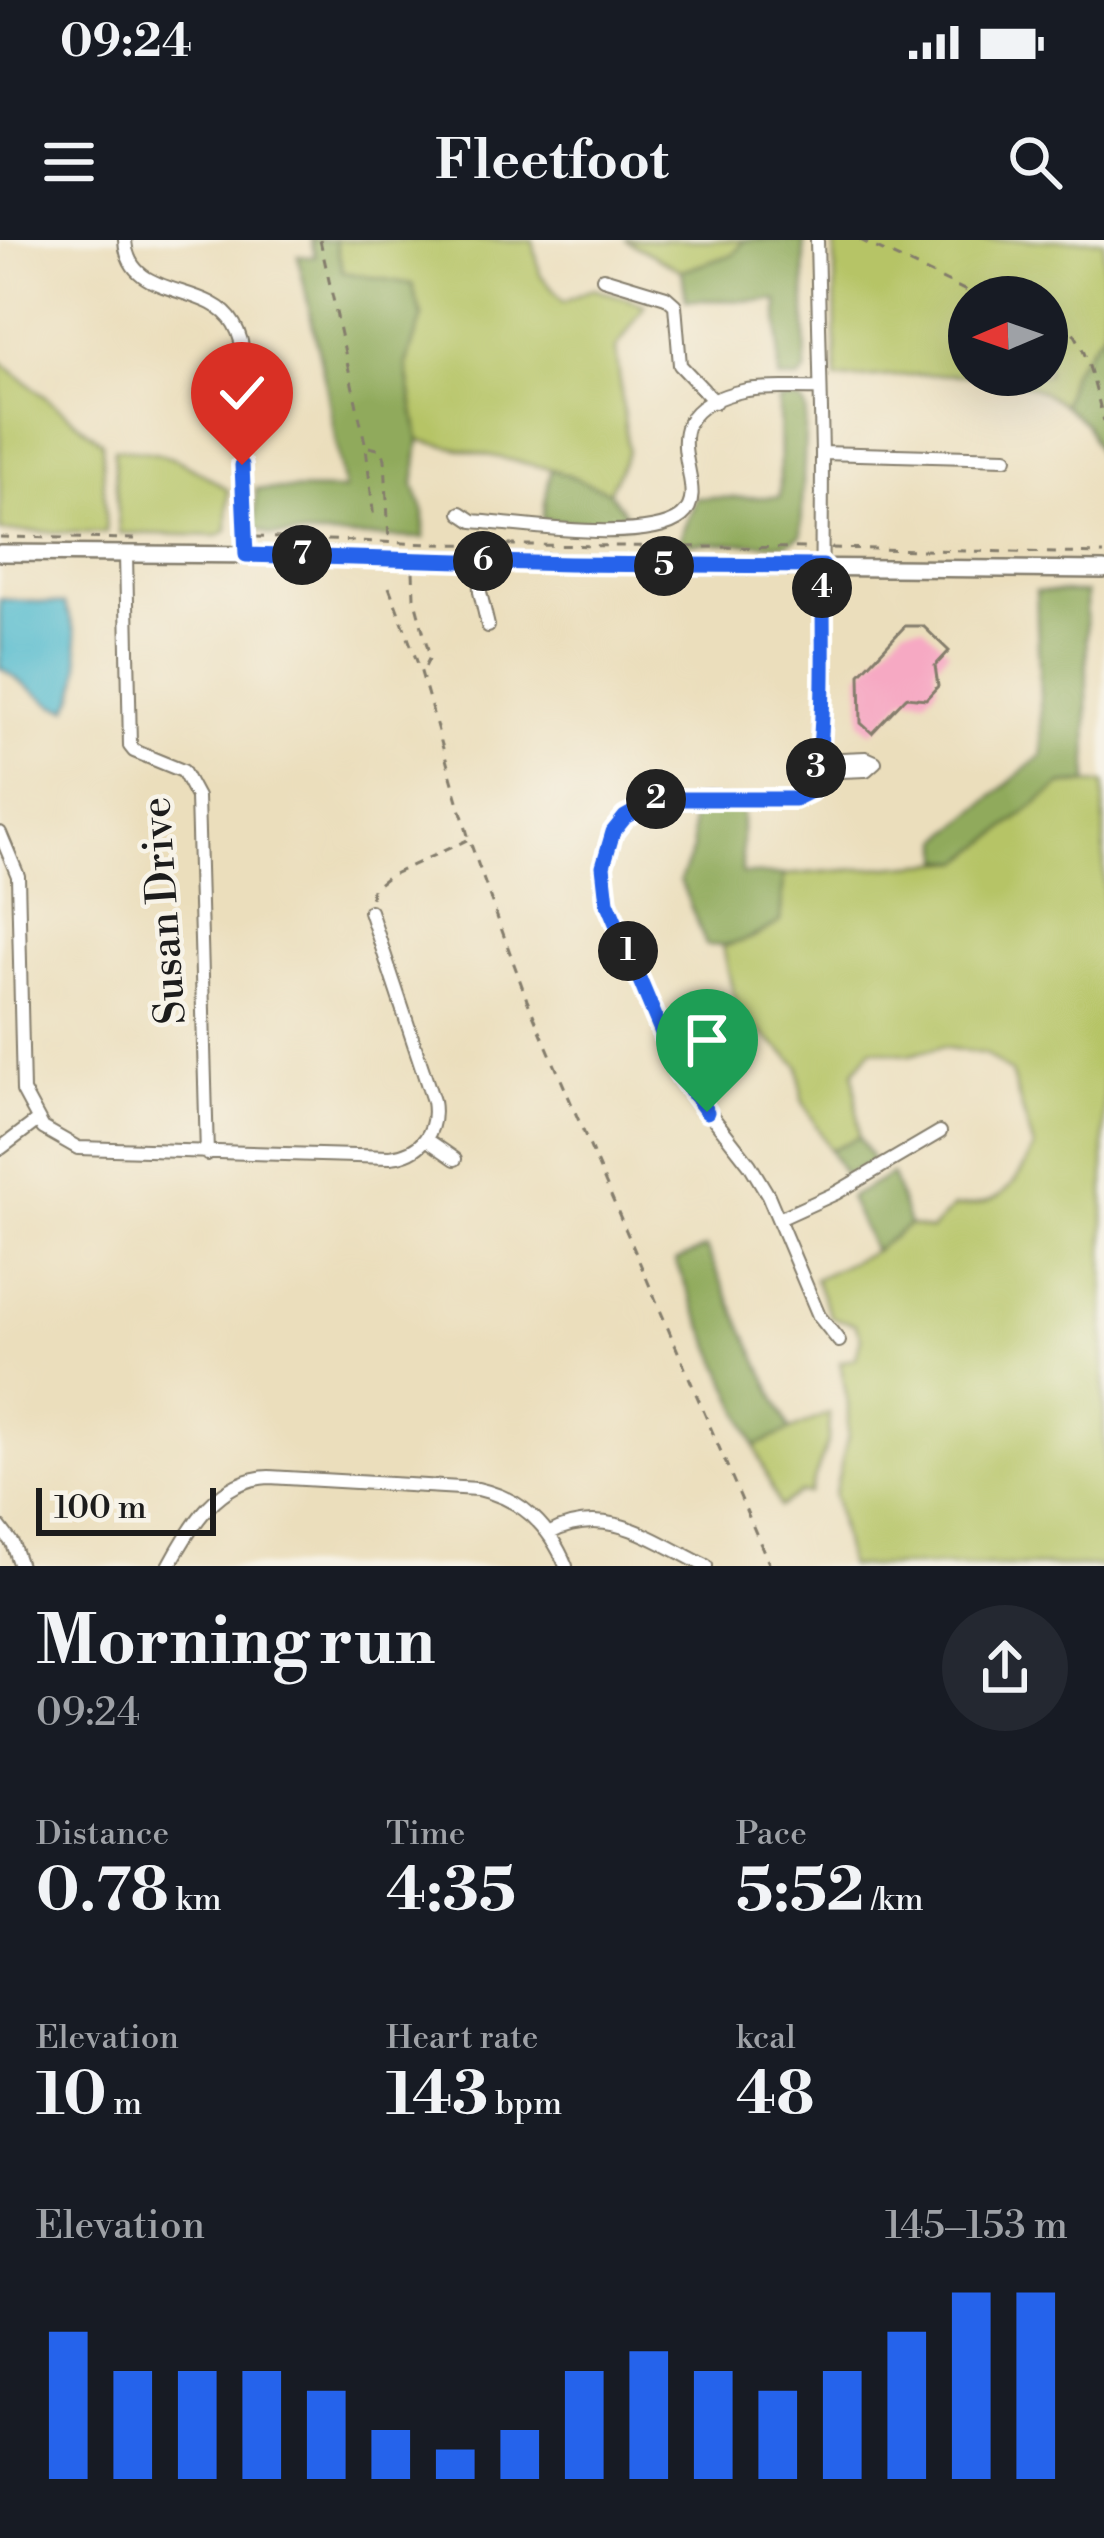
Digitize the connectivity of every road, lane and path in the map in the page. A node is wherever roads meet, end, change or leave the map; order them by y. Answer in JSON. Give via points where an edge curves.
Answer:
{"nodes":[{"id":1,"x":125,"y":240,"type":"edge"},
{"id":2,"x":320,"y":240,"type":"edge"},
{"id":3,"x":817,"y":240,"type":"edge"},
{"id":4,"x":860,"y":240,"type":"edge"},
{"id":5,"x":603,"y":278,"type":"dead end"},
{"id":6,"x":948,"y":282,"type":"edge"},
{"id":7,"x":1068,"y":325,"type":"edge"},
{"id":8,"x":820,"y":388,"type":"junction"},
{"id":9,"x":715,"y":402,"type":"junction"},
{"id":10,"x":1104,"y":421,"type":"edge"},
{"id":11,"x":366,"y":447,"type":"junction"},
{"id":12,"x":822,"y":453,"type":"junction"},
{"id":13,"x":1006,"y":458,"type":"dead end"},
{"id":14,"x":461,"y":513,"type":"dead end"},
{"id":15,"x":374,"y":520,"type":"dead end"},
{"id":16,"x":0,"y":537,"type":"edge"},
{"id":17,"x":148,"y":539,"type":"dead end"},
{"id":18,"x":389,"y":542,"type":"junction"},
{"id":19,"x":246,"y":547,"type":"junction"},
{"id":20,"x":823,"y":548,"type":"junction"},
{"id":21,"x":0,"y":554,"type":"edge"},
{"id":22,"x":1104,"y":554,"type":"edge"},
{"id":23,"x":126,"y":555,"type":"junction"},
{"id":24,"x":479,"y":561,"type":"junction"},
{"id":25,"x":823,"y":566,"type":"junction"},
{"id":26,"x":1104,"y":571,"type":"edge"},
{"id":27,"x":413,"y":577,"type":"dead end"},
{"id":28,"x":389,"y":586,"type":"dead end"},
{"id":29,"x":488,"y":626,"type":"dead end"},
{"id":30,"x":422,"y":672,"type":"junction"},
{"id":31,"x":0,"y":833,"type":"edge"},
{"id":32,"x":469,"y":839,"type":"junction"},
{"id":33,"x":370,"y":911,"type":"joint"},
{"id":34,"x":38,"y":1120,"type":"junction"},
{"id":35,"x":940,"y":1132,"type":"dead end"},
{"id":36,"x":426,"y":1139,"type":"junction"},
{"id":37,"x":1,"y":1148,"type":"edge"},
{"id":38,"x":207,"y":1154,"type":"junction"},
{"id":39,"x":455,"y":1159,"type":"dead end"},
{"id":40,"x":779,"y":1219,"type":"junction"},
{"id":41,"x":838,"y":1341,"type":"dead end"},
{"id":42,"x":0,"y":1527,"type":"edge"},
{"id":43,"x":550,"y":1533,"type":"junction"},
{"id":44,"x":20,"y":1566,"type":"edge"},
{"id":45,"x":169,"y":1566,"type":"edge"},
{"id":46,"x":566,"y":1566,"type":"edge"},
{"id":47,"x":706,"y":1566,"type":"edge"},
{"id":48,"x":770,"y":1566,"type":"edge"}],
"edges":[{"from":1,"to":19,"type":"street","via":[[127,258],[145,279],[205,298],[238,331]]},
{"from":2,"to":11,"type":"path"},
{"from":3,"to":8,"type":"street"},
{"from":4,"to":6,"type":"path"},
{"from":5,"to":9,"type":"street","via":[[675,305],[680,365]]},
{"from":7,"to":10,"type":"path"},
{"from":8,"to":9,"type":"street","via":[[749,390]]},
{"from":8,"to":12,"type":"street"},
{"from":9,"to":14,"type":"street","via":[[683,430],[691,489],[680,517],[615,532],[472,521]]},
{"from":11,"to":15,"type":"path"},
{"from":11,"to":18,"type":"path","via":[[382,450],[385,459]]},
{"from":12,"to":13,"type":"street"},
{"from":12,"to":20,"type":"street"},
{"from":16,"to":17,"type":"path"},
{"from":18,"to":19,"type":"path"},
{"from":18,"to":20,"type":"path"},
{"from":19,"to":23,"type":"main road"},
{"from":19,"to":24,"type":"main road"},
{"from":20,"to":22,"type":"path"},
{"from":20,"to":25,"type":"street"},
{"from":21,"to":23,"type":"main road"},
{"from":23,"to":38,"type":"street","name":"Susan Drive","via":[[130,746],[183,771],[197,796]]},
{"from":24,"to":25,"type":"main road"},
{"from":24,"to":29,"type":"street"},
{"from":25,"to":26,"type":"main road"},
{"from":25,"to":40,"type":"street","via":[[811,791],[795,799],[668,798],[640,806],[613,832],[603,866],[607,902],[679,1074],[750,1165]]},
{"from":27,"to":30,"type":"path","via":[[430,656]]},
{"from":28,"to":30,"type":"path"},
{"from":30,"to":32,"type":"path"},
{"from":31,"to":34,"type":"street","via":[[18,876],[20,1070]]},
{"from":32,"to":33,"type":"path","via":[[387,877],[372,889]]},
{"from":32,"to":48,"type":"path","via":[[571,1106]]},
{"from":33,"to":36,"type":"street","via":[[433,1101]]},
{"from":34,"to":37,"type":"street"},
{"from":34,"to":38,"type":"street","via":[[79,1148]]},
{"from":35,"to":40,"type":"street"},
{"from":36,"to":38,"type":"street","via":[[390,1157]]},
{"from":36,"to":39,"type":"street"},
{"from":40,"to":41,"type":"street","via":[[819,1316]]},
{"from":42,"to":44,"type":"street"},
{"from":43,"to":45,"type":"street","via":[[519,1504],[478,1489],[254,1478],[215,1501]]},
{"from":43,"to":46,"type":"street"},
{"from":43,"to":47,"type":"street","via":[[580,1520],[608,1521]]}]}
